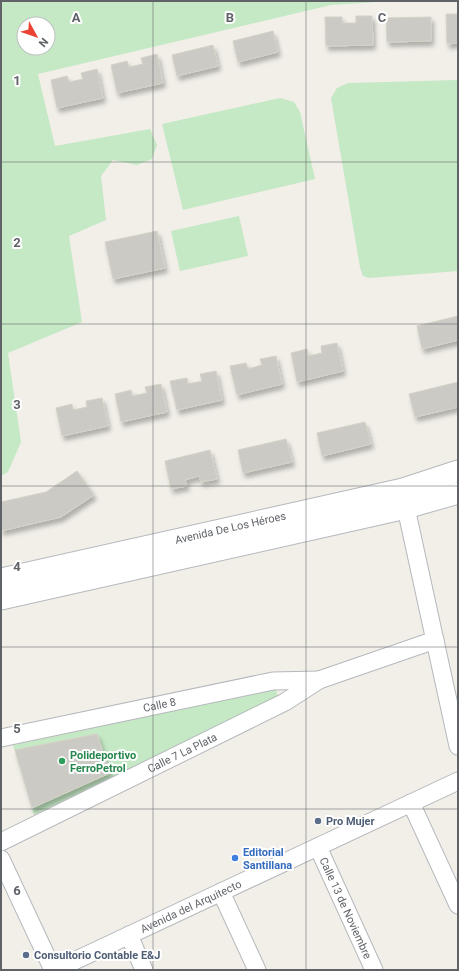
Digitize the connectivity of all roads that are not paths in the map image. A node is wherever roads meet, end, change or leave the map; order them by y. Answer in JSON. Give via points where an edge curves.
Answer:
{"nodes":[{"id":1,"x":458,"y":471,"type":"edge"},
{"id":2,"x":458,"y":493,"type":"edge"},
{"id":3,"x":406,"y":508,"type":"junction"},
{"id":4,"x":1,"y":579,"type":"edge"},
{"id":5,"x":1,"y":599,"type":"edge"},
{"id":6,"x":435,"y":640,"type":"junction"},
{"id":7,"x":319,"y":680,"type":"junction"},
{"id":8,"x":1,"y":738,"type":"edge"},
{"id":9,"x":458,"y":746,"type":"edge"},
{"id":10,"x":458,"y":781,"type":"edge"},
{"id":11,"x":411,"y":803,"type":"junction"},
{"id":12,"x":1,"y":842,"type":"edge"},
{"id":13,"x":318,"y":847,"type":"junction"},
{"id":14,"x":1,"y":859,"type":"edge"},
{"id":15,"x":220,"y":892,"type":"junction"},
{"id":16,"x":458,"y":905,"type":"edge"},
{"id":17,"x":129,"y":935,"type":"junction"},
{"id":18,"x":54,"y":970,"type":"edge"},
{"id":19,"x":144,"y":970,"type":"edge"},
{"id":20,"x":257,"y":970,"type":"edge"},
{"id":21,"x":374,"y":970,"type":"edge"}],
"edges":[{"from":1,"to":4,"type":"street","name":"Avenida De Los Héroes","via":[[402,489]]},
{"from":2,"to":3,"type":"street","name":"Avenida De Los Héroes"},
{"from":3,"to":5,"type":"street","name":"Avenida De Los Héroes"},
{"from":3,"to":6,"type":"street"},
{"from":6,"to":7,"type":"street"},
{"from":6,"to":9,"type":"street"},
{"from":7,"to":8,"type":"street","name":"Calle 8","via":[[273,681]]},
{"from":7,"to":12,"type":"street","name":"Calle 7 La Plata","via":[[286,702]]},
{"from":10,"to":11,"type":"street","name":"Avenida del Arquitecto"},
{"from":11,"to":13,"type":"street","name":"Avenida del Arquitecto"},
{"from":11,"to":16,"type":"street"},
{"from":13,"to":15,"type":"street","name":"Avenida del Arquitecto"},
{"from":13,"to":21,"type":"street","name":"Calle 13 de Noviembre"},
{"from":14,"to":18,"type":"street"},
{"from":15,"to":17,"type":"street","name":"Avenida del Arquitecto"},
{"from":15,"to":20,"type":"street"},
{"from":17,"to":18,"type":"street","name":"Avenida del Arquitecto"},
{"from":17,"to":19,"type":"street"}]}
